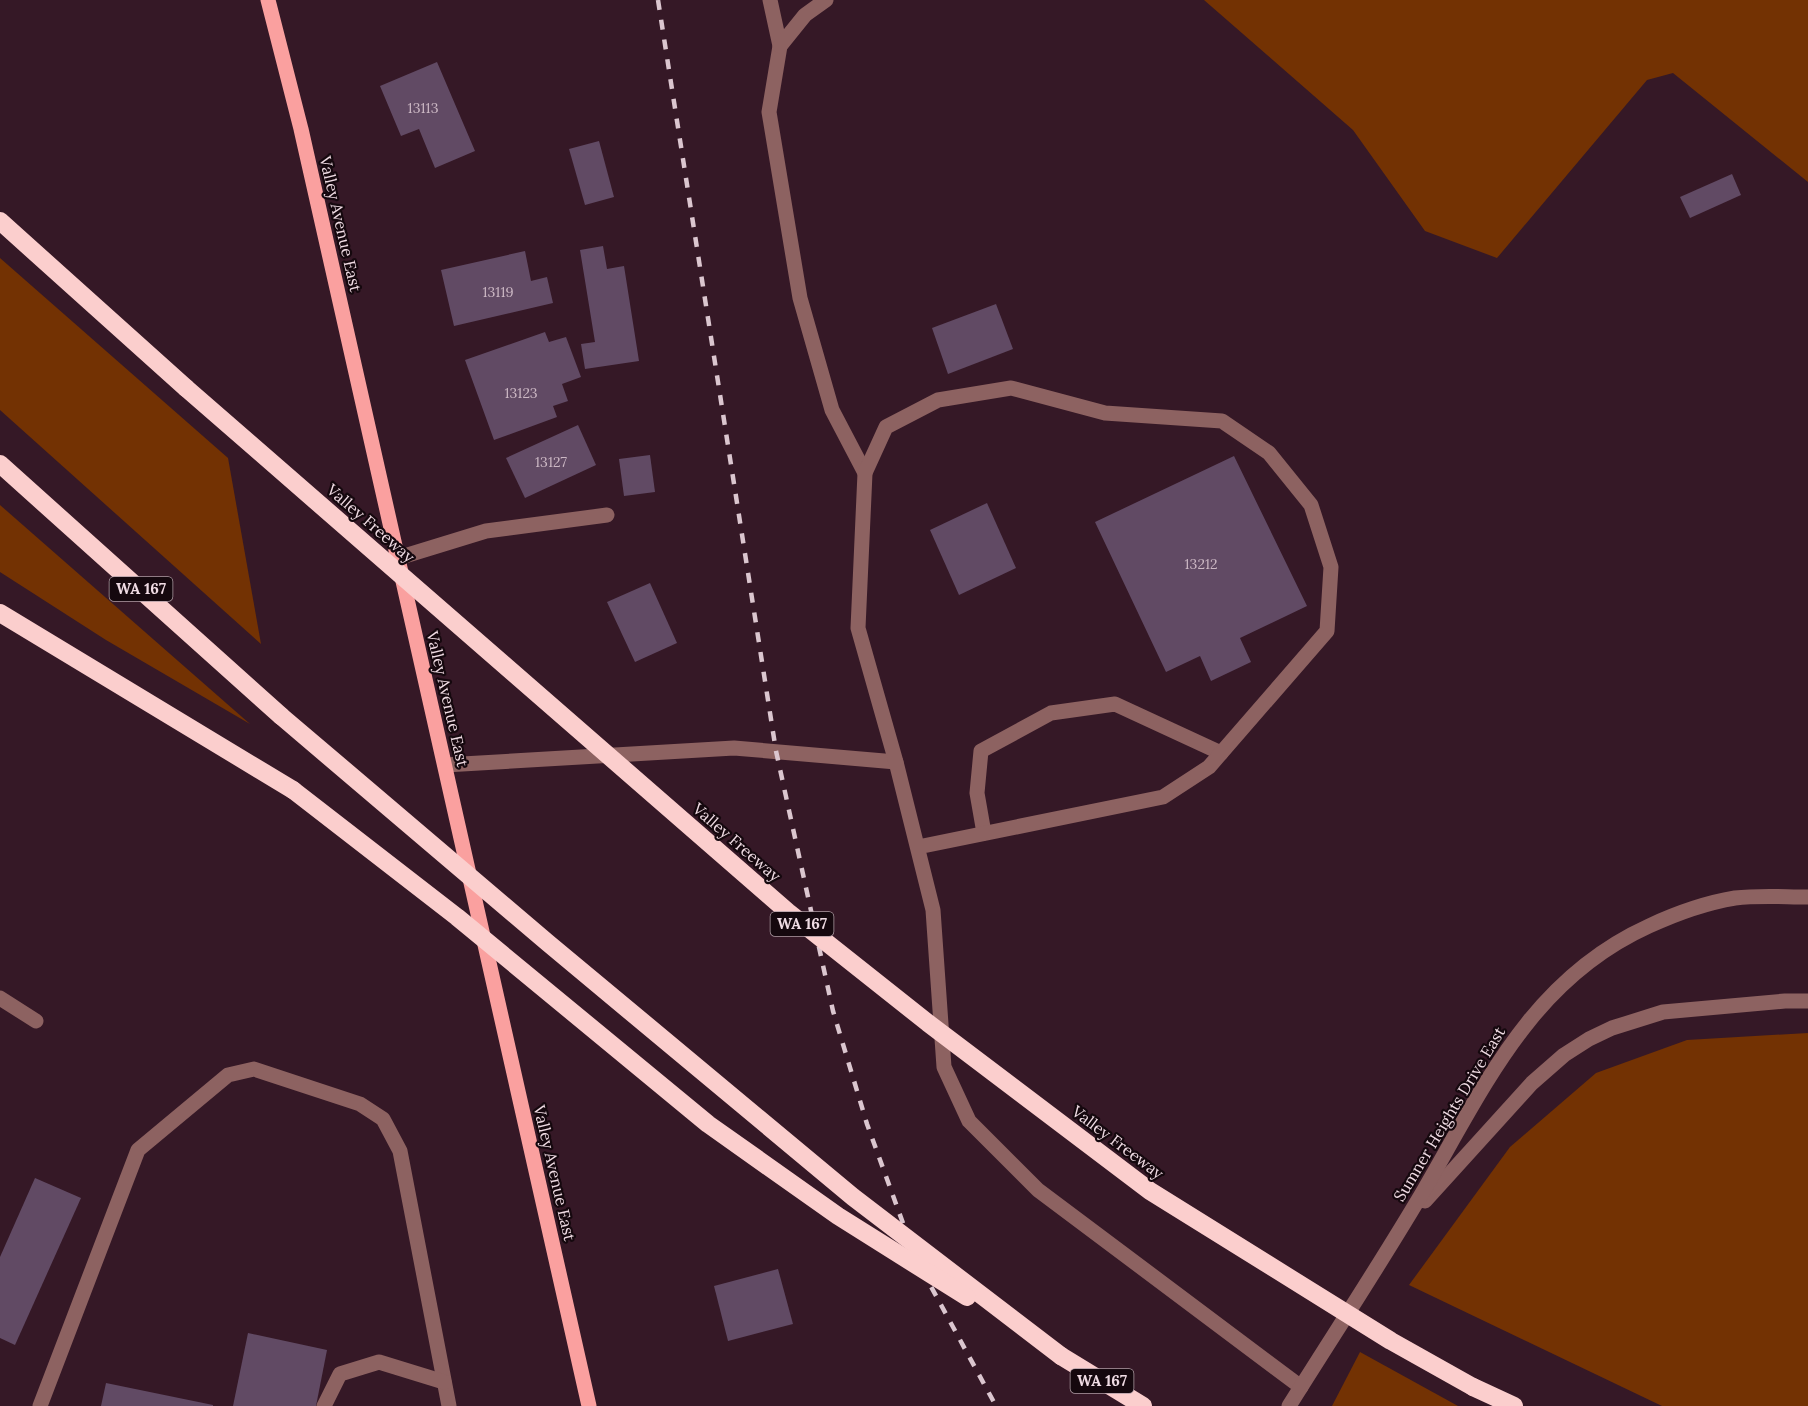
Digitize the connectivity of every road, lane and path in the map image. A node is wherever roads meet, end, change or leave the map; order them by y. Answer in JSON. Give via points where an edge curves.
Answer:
{"nodes":[{"id":1,"x":268,"y":0,"type":"edge"},
{"id":2,"x":770,"y":0,"type":"edge"},
{"id":3,"x":826,"y":0,"type":"edge"},
{"id":4,"x":780,"y":46,"type":"junction"},
{"id":5,"x":0,"y":221,"type":"edge"},
{"id":6,"x":0,"y":464,"type":"edge"},
{"id":7,"x":865,"y":473,"type":"junction"},
{"id":8,"x":607,"y":515,"type":"dead end"},
{"id":9,"x":398,"y":558,"type":"junction"},
{"id":10,"x":0,"y":613,"type":"edge"},
{"id":11,"x":1221,"y":753,"type":"junction"},
{"id":12,"x":896,"y":762,"type":"junction"},
{"id":13,"x":445,"y":765,"type":"junction"},
{"id":14,"x":984,"y":833,"type":"junction"},
{"id":15,"x":918,"y":847,"type":"junction"},
{"id":16,"x":1808,"y":897,"type":"edge"},
{"id":17,"x":0,"y":998,"type":"edge"},
{"id":18,"x":1808,"y":1001,"type":"edge"},
{"id":19,"x":36,"y":1021,"type":"dead end"},
{"id":20,"x":1402,"y":1226,"type":"junction"},
{"id":21,"x":1061,"y":1356,"type":"junction"},
{"id":22,"x":444,"y":1382,"type":"junction"},
{"id":23,"x":1301,"y":1387,"type":"junction"},
{"id":24,"x":40,"y":1406,"type":"edge"},
{"id":25,"x":324,"y":1406,"type":"edge"},
{"id":26,"x":449,"y":1406,"type":"edge"},
{"id":27,"x":589,"y":1406,"type":"edge"},
{"id":28,"x":1143,"y":1406,"type":"edge"},
{"id":29,"x":1289,"y":1406,"type":"edge"},
{"id":30,"x":1514,"y":1406,"type":"edge"}],
"edges":[{"from":1,"to":9,"type":"main road","name":"Valley Avenue East"},
{"from":2,"to":4,"type":"street"},
{"from":3,"to":4,"type":"street","via":[[805,15]]},
{"from":4,"to":7,"type":"street","via":[[769,112],[800,298],[832,410]]},
{"from":5,"to":30,"type":"highway","name":"Valley Freeway","number":"WA 167","bridge":true,"via":[[788,912],[928,1023],[1150,1191],[1391,1341]]},
{"from":6,"to":21,"type":"highway","number":"WA 167","bridge":true,"via":[[281,716],[548,943],[853,1197]]},
{"from":7,"to":11,"type":"street","via":[[886,427],[938,400],[1011,388],[1105,413],[1222,421],[1269,453],[1311,504],[1331,567],[1327,631]]},
{"from":7,"to":12,"type":"street","via":[[858,628]]},
{"from":8,"to":9,"type":"street","via":[[486,531]]},
{"from":9,"to":13,"type":"main road","name":"Valley Avenue East"},
{"from":10,"to":21,"type":"highway","bridge":true,"via":[[293,790],[457,917],[708,1124],[838,1216]]},
{"from":11,"to":14,"type":"street","via":[[1209,767],[1162,797]]},
{"from":11,"to":14,"type":"street","via":[[1115,704],[1051,713],[981,751],[977,793]]},
{"from":12,"to":13,"type":"street","via":[[734,748]]},
{"from":12,"to":15,"type":"street"},
{"from":13,"to":27,"type":"main road","name":"Valley Avenue East"},
{"from":14,"to":15,"type":"street"},
{"from":15,"to":23,"type":"street","via":[[933,910],[944,1067],[969,1121],[1038,1190]]},
{"from":16,"to":20,"type":"street","name":"Sumner Heights Drive East","via":[[1736,898],[1677,913],[1607,948],[1583,965],[1542,1004],[1507,1048]]},
{"from":17,"to":19,"type":"street"},
{"from":18,"to":20,"type":"street","via":[[1663,1012],[1589,1039],[1532,1083]]},
{"from":20,"to":23,"type":"street","name":"Sumner Heights Drive East"},
{"from":21,"to":28,"type":"highway","number":"WA 167"},
{"from":22,"to":24,"type":"street","via":[[400,1151],[383,1119],[360,1104],[254,1069],[228,1075],[138,1150]]},
{"from":22,"to":25,"type":"street","via":[[379,1362],[340,1374]]},
{"from":22,"to":26,"type":"street"},
{"from":23,"to":29,"type":"street","name":"Sumner Heights Drive East"}]}
